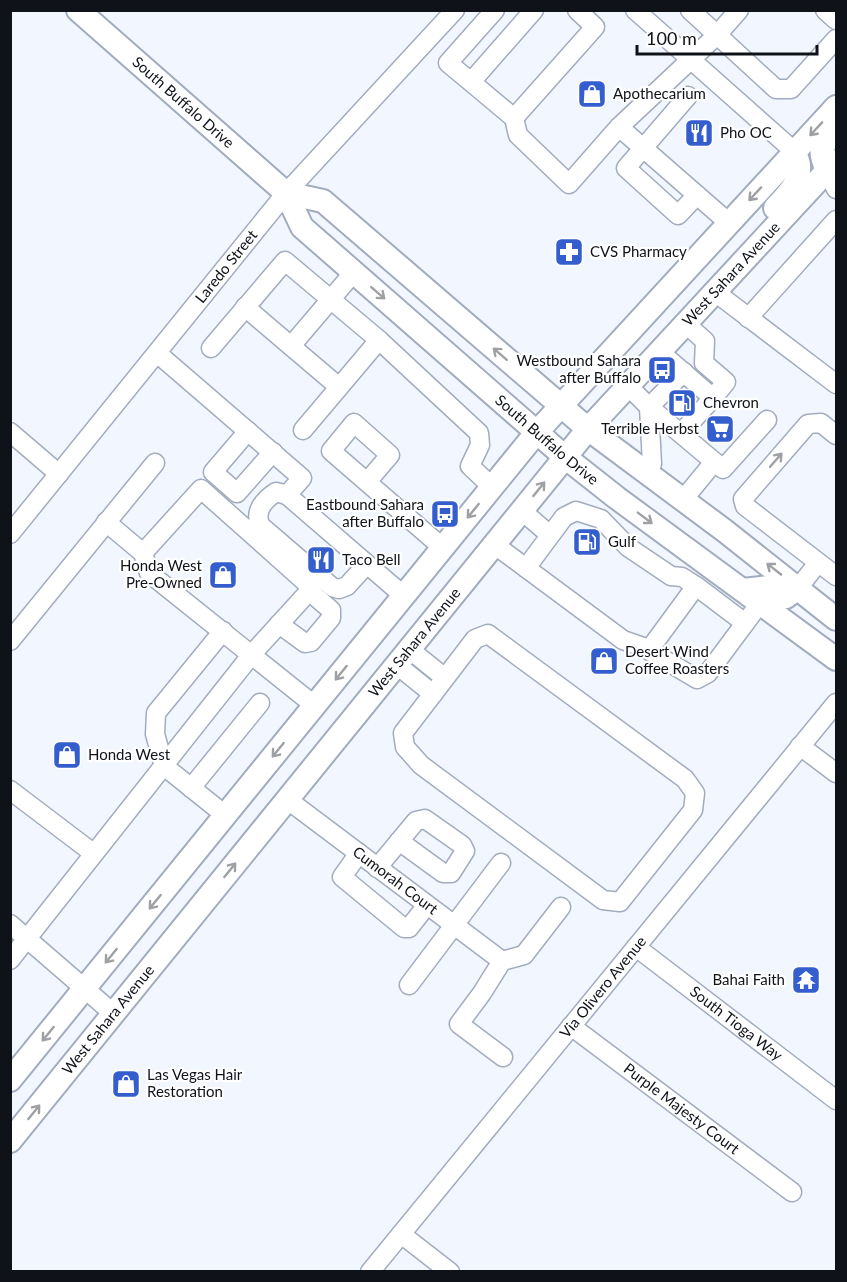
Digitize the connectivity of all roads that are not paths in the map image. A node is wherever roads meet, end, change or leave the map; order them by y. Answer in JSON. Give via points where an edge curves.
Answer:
{"nodes":[{"id":1,"x":78,"y":10,"type":"edge"},
{"id":2,"x":455,"y":10,"type":"edge"},
{"id":3,"x":495,"y":10,"type":"edge"},
{"id":4,"x":534,"y":10,"type":"edge"},
{"id":5,"x":577,"y":10,"type":"edge"},
{"id":6,"x":635,"y":10,"type":"edge"},
{"id":7,"x":690,"y":10,"type":"edge"},
{"id":8,"x":739,"y":10,"type":"edge"},
{"id":9,"x":825,"y":10,"type":"edge"},
{"id":10,"x":837,"y":20,"type":"edge"},
{"id":11,"x":717,"y":35,"type":"junction"},
{"id":12,"x":837,"y":39,"type":"edge"},
{"id":13,"x":691,"y":60,"type":"junction"},
{"id":14,"x":471,"y":82,"type":"junction"},
{"id":15,"x":688,"y":96,"type":"dead end"},
{"id":16,"x":837,"y":107,"type":"edge"},
{"id":17,"x":514,"y":118,"type":"junction"},
{"id":18,"x":619,"y":127,"type":"junction"},
{"id":19,"x":837,"y":130,"type":"edge"},
{"id":20,"x":644,"y":148,"type":"junction"},
{"id":21,"x":795,"y":152,"type":"junction"},
{"id":22,"x":834,"y":174,"type":"edge"},
{"id":23,"x":286,"y":193,"type":"junction"},
{"id":24,"x":697,"y":195,"type":"junction"},
{"id":25,"x":837,"y":220,"type":"edge"},
{"id":26,"x":729,"y":223,"type":"junction"},
{"id":27,"x":763,"y":241,"type":"junction"},
{"id":28,"x":354,"y":272,"type":"junction"},
{"id":29,"x":715,"y":292,"type":"junction"},
{"id":30,"x":330,"y":299,"type":"junction"},
{"id":31,"x":245,"y":307,"type":"junction"},
{"id":32,"x":748,"y":318,"type":"junction"},
{"id":33,"x":686,"y":324,"type":"junction"},
{"id":34,"x":379,"y":340,"type":"junction"},
{"id":35,"x":291,"y":346,"type":"junction"},
{"id":36,"x":211,"y":348,"type":"dead end"},
{"id":37,"x":157,"y":352,"type":"junction"},
{"id":38,"x":660,"y":352,"type":"junction"},
{"id":39,"x":684,"y":372,"type":"junction"},
{"id":40,"x":837,"y":384,"type":"edge"},
{"id":41,"x":628,"y":386,"type":"junction"},
{"id":42,"x":339,"y":387,"type":"junction"},
{"id":43,"x":713,"y":398,"type":"junction"},
{"id":44,"x":560,"y":406,"type":"junction"},
{"id":45,"x":649,"y":407,"type":"junction"},
{"id":46,"x":767,"y":420,"type":"dead end"},
{"id":47,"x":588,"y":429,"type":"junction"},
{"id":48,"x":303,"y":430,"type":"dead end"},
{"id":49,"x":249,"y":431,"type":"junction"},
{"id":50,"x":10,"y":432,"type":"edge"},
{"id":51,"x":536,"y":433,"type":"junction"},
{"id":52,"x":681,"y":434,"type":"junction"},
{"id":53,"x":837,"y":435,"type":"edge"},
{"id":54,"x":273,"y":452,"type":"junction"},
{"id":55,"x":565,"y":457,"type":"junction"},
{"id":56,"x":714,"y":462,"type":"junction"},
{"id":57,"x":155,"y":463,"type":"dead end"},
{"id":58,"x":645,"y":473,"type":"junction"},
{"id":59,"x":59,"y":474,"type":"junction"},
{"id":60,"x":367,"y":482,"type":"dead end"},
{"id":61,"x":492,"y":487,"type":"junction"},
{"id":62,"x":287,"y":495,"type":"junction"},
{"id":63,"x":617,"y":498,"type":"junction"},
{"id":64,"x":682,"y":501,"type":"junction"},
{"id":65,"x":522,"y":511,"type":"junction"},
{"id":66,"x":601,"y":519,"type":"junction"},
{"id":67,"x":106,"y":522,"type":"junction"},
{"id":68,"x":10,"y":534,"type":"edge"},
{"id":69,"x":550,"y":535,"type":"junction"},
{"id":70,"x":495,"y":545,"type":"junction"},
{"id":71,"x":443,"y":548,"type":"junction"},
{"id":72,"x":689,"y":551,"type":"junction"},
{"id":73,"x":143,"y":553,"type":"junction"},
{"id":74,"x":818,"y":563,"type":"junction"},
{"id":75,"x":367,"y":564,"type":"junction"},
{"id":76,"x":526,"y":568,"type":"junction"},
{"id":77,"x":671,"y":576,"type":"junction"},
{"id":78,"x":837,"y":576,"type":"edge"},
{"id":79,"x":696,"y":586,"type":"junction"},
{"id":80,"x":798,"y":588,"type":"junction"},
{"id":81,"x":309,"y":591,"type":"junction"},
{"id":82,"x":404,"y":596,"type":"junction"},
{"id":83,"x":752,"y":597,"type":"junction"},
{"id":84,"x":837,"y":619,"type":"edge"},
{"id":85,"x":745,"y":623,"type":"junction"},
{"id":86,"x":279,"y":624,"type":"junction"},
{"id":87,"x":223,"y":632,"type":"junction"},
{"id":88,"x":10,"y":641,"type":"edge"},
{"id":89,"x":649,"y":650,"type":"junction"},
{"id":90,"x":252,"y":654,"type":"junction"},
{"id":91,"x":403,"y":657,"type":"junction"},
{"id":92,"x":837,"y":659,"type":"edge"},
{"id":93,"x":446,"y":678,"type":"junction"},
{"id":94,"x":433,"y":694,"type":"junction"},
{"id":95,"x":260,"y":703,"type":"dead end"},
{"id":96,"x":837,"y":703,"type":"edge"},
{"id":97,"x":314,"y":705,"type":"junction"},
{"id":98,"x":349,"y":725,"type":"junction"},
{"id":99,"x":800,"y":746,"type":"junction"},
{"id":100,"x":164,"y":766,"type":"junction"},
{"id":101,"x":837,"y":773,"type":"edge"},
{"id":102,"x":191,"y":788,"type":"junction"},
{"id":103,"x":10,"y":790,"type":"edge"},
{"id":104,"x":288,"y":800,"type":"junction"},
{"id":105,"x":225,"y":815,"type":"junction"},
{"id":106,"x":399,"y":841,"type":"dead end"},
{"id":107,"x":93,"y":853,"type":"junction"},
{"id":108,"x":359,"y":854,"type":"junction"},
{"id":109,"x":501,"y":864,"type":"dead end"},
{"id":110,"x":377,"y":868,"type":"junction"},
{"id":111,"x":428,"y":905,"type":"junction"},
{"id":112,"x":561,"y":907,"type":"dead end"},
{"id":113,"x":10,"y":924,"type":"edge"},
{"id":114,"x":455,"y":926,"type":"junction"},
{"id":115,"x":26,"y":938,"type":"junction"},
{"id":116,"x":636,"y":947,"type":"junction"},
{"id":117,"x":10,"y":960,"type":"edge"},
{"id":118,"x":502,"y":961,"type":"junction"},
{"id":119,"x":409,"y":985,"type":"dead end"},
{"id":120,"x":85,"y":989,"type":"junction"},
{"id":121,"x":114,"y":1014,"type":"junction"},
{"id":122,"x":571,"y":1026,"type":"junction"},
{"id":123,"x":503,"y":1057,"type":"dead end"},
{"id":124,"x":13,"y":1073,"type":"edge"},
{"id":125,"x":837,"y":1100,"type":"edge"},
{"id":126,"x":10,"y":1141,"type":"edge"},
{"id":127,"x":792,"y":1192,"type":"dead end"},
{"id":128,"x":401,"y":1234,"type":"junction"},
{"id":129,"x":370,"y":1272,"type":"edge"},
{"id":130,"x":450,"y":1272,"type":"edge"}],
"edges":[{"from":1,"to":23,"type":"main road","name":"South Buffalo Drive"},
{"from":2,"to":23,"type":"street","name":"Laredo Street"},
{"from":3,"to":14,"type":"street","via":[[448,63]]},
{"from":4,"to":14,"type":"street"},
{"from":5,"to":17,"type":"street","via":[[595,27]]},
{"from":6,"to":13,"type":"street"},
{"from":7,"to":11,"type":"street"},
{"from":8,"to":11,"type":"street"},
{"from":9,"to":10,"type":"street"},
{"from":11,"to":12,"type":"street","via":[[776,89],[791,89]]},
{"from":11,"to":13,"type":"street"},
{"from":13,"to":18,"type":"street"},
{"from":13,"to":21,"type":"street"},
{"from":14,"to":17,"type":"street"},
{"from":15,"to":20,"type":"street"},
{"from":16,"to":21,"type":"main road","one_way":true},
{"from":17,"to":18,"type":"street","via":[[518,135],[569,184]]},
{"from":18,"to":20,"type":"street"},
{"from":19,"to":22,"type":"main road","via":[[821,151]]},
{"from":20,"to":24,"type":"street"},
{"from":20,"to":24,"type":"street","via":[[626,168],[678,214]]},
{"from":21,"to":26,"type":"main road","one_way":true},
{"from":21,"to":27,"type":"main road","via":[[798,173],[788,194],[769,214]]},
{"from":22,"to":27,"type":"main road","name":"West Sahara Avenue"},
{"from":23,"to":28,"type":"main road","name":"South Buffalo Drive","via":[[302,227]]},
{"from":23,"to":37,"type":"street","name":"Laredo Street"},
{"from":44,"to":23,"type":"main road","name":"South Buffalo Drive","one_way":true,"via":[[323,201]]},
{"from":24,"to":26,"type":"street"},
{"from":25,"to":32,"type":"street"},
{"from":26,"to":44,"type":"main road"},
{"from":27,"to":29,"type":"main road","name":"West Sahara Avenue"},
{"from":28,"to":30,"type":"street"},
{"from":28,"to":51,"type":"main road","name":"South Buffalo Drive","one_way":true},
{"from":29,"to":32,"type":"street"},
{"from":29,"to":33,"type":"main road","name":"West Sahara Avenue"},
{"from":30,"to":31,"type":"street","via":[[285,261]]},
{"from":30,"to":34,"type":"street"},
{"from":30,"to":35,"type":"street"},
{"from":31,"to":35,"type":"street"},
{"from":31,"to":36,"type":"street"},
{"from":32,"to":40,"type":"street"},
{"from":33,"to":38,"type":"main road","name":"West Sahara Avenue"},
{"from":33,"to":43,"type":"street","via":[[705,341],[704,363],[726,382]]},
{"from":34,"to":42,"type":"street"},
{"from":34,"to":61,"type":"street","via":[[479,433],[480,445],[470,466]]},
{"from":35,"to":42,"type":"street"},
{"from":37,"to":49,"type":"street"},
{"from":37,"to":59,"type":"street","name":"Laredo Street"},
{"from":38,"to":39,"type":"street"},
{"from":38,"to":41,"type":"main road","name":"West Sahara Avenue"},
{"from":39,"to":43,"type":"street"},
{"from":39,"to":45,"type":"street"},
{"from":41,"to":45,"type":"street"},
{"from":41,"to":47,"type":"main road","name":"West Sahara Avenue"},
{"from":42,"to":48,"type":"street"},
{"from":43,"to":52,"type":"street"},
{"from":44,"to":47,"type":"main road","name":"South Buffalo Drive"},
{"from":44,"to":51,"type":"main road"},
{"from":45,"to":52,"type":"street"},
{"from":45,"to":58,"type":"street","via":[[652,464]]},
{"from":46,"to":56,"type":"street","via":[[723,469]]},
{"from":47,"to":55,"type":"main road","name":"West Sahara Avenue"},
{"from":47,"to":58,"type":"main road","name":"South Buffalo Drive"},
{"from":49,"to":54,"type":"street"},
{"from":49,"to":54,"type":"street","via":[[213,472],[237,493]]},
{"from":50,"to":59,"type":"street"},
{"from":51,"to":55,"type":"main road","name":"South Buffalo Drive"},
{"from":51,"to":61,"type":"main road"},
{"from":52,"to":56,"type":"street"},
{"from":74,"to":53,"type":"street","one_way":true,"via":[[745,506],[743,499],[808,424],[820,423]]},
{"from":54,"to":62,"type":"street","via":[[302,477]]},
{"from":55,"to":63,"type":"main road","name":"South Buffalo Drive"},
{"from":65,"to":55,"type":"main road","name":"West Sahara Avenue","one_way":true},
{"from":56,"to":64,"type":"street"},
{"from":57,"to":67,"type":"street"},
{"from":58,"to":64,"type":"main road","name":"South Buffalo Drive"},
{"from":59,"to":68,"type":"street","name":"Laredo Street"},
{"from":60,"to":71,"type":"street"},
{"from":61,"to":71,"type":"main road","one_way":true},
{"from":62,"to":75,"type":"street"},
{"from":62,"to":75,"type":"street","via":[[276,492],[262,504],[258,512],[261,526],[339,590]]},
{"from":63,"to":66,"type":"street"},
{"from":63,"to":72,"type":"main road","name":"South Buffalo Drive","one_way":true},
{"from":80,"to":64,"type":"main road","name":"South Buffalo Drive","one_way":true},
{"from":65,"to":69,"type":"street"},
{"from":65,"to":70,"type":"main road","name":"West Sahara Avenue"},
{"from":66,"to":69,"type":"street","via":[[576,511],[564,516]]},
{"from":66,"to":77,"type":"street","via":[[628,547]]},
{"from":67,"to":73,"type":"street"},
{"from":67,"to":88,"type":"street"},
{"from":69,"to":76,"type":"street"},
{"from":70,"to":76,"type":"street"},
{"from":70,"to":91,"type":"main road","name":"West Sahara Avenue"},
{"from":71,"to":82,"type":"main road"},
{"from":72,"to":77,"type":"street"},
{"from":72,"to":83,"type":"main road","name":"South Buffalo Drive"},
{"from":73,"to":81,"type":"street","via":[[201,489],[312,588]]},
{"from":73,"to":87,"type":"street","via":[[149,573]]},
{"from":74,"to":78,"type":"street"},
{"from":74,"to":80,"type":"street"},
{"from":75,"to":82,"type":"street"},
{"from":76,"to":89,"type":"street","via":[[623,640]]},
{"from":77,"to":79,"type":"street","via":[[682,577]]},
{"from":79,"to":85,"type":"street"},
{"from":79,"to":89,"type":"street"},
{"from":80,"to":83,"type":"main road","via":[[786,597],[769,587]]},
{"from":80,"to":84,"type":"main road","name":"South Buffalo Drive"},
{"from":81,"to":86,"type":"street"},
{"from":81,"to":86,"type":"street","via":[[331,610],[331,618],[311,642],[305,643]]},
{"from":82,"to":97,"type":"main road","one_way":true},
{"from":83,"to":85,"type":"street"},
{"from":83,"to":92,"type":"main road","name":"South Buffalo Drive"},
{"from":85,"to":89,"type":"street","via":[[708,673],[697,679]]},
{"from":86,"to":90,"type":"street"},
{"from":87,"to":90,"type":"street"},
{"from":87,"to":100,"type":"street","via":[[156,713],[156,734]]},
{"from":90,"to":97,"type":"street"},
{"from":90,"to":100,"type":"street"},
{"from":91,"to":93,"type":"street"},
{"from":91,"to":94,"type":"street"},
{"from":91,"to":98,"type":"main road","name":"West Sahara Avenue"},
{"from":93,"to":94,"type":"street"},
{"from":93,"to":94,"type":"street","via":[[475,639],[488,634],[685,779],[695,793],[693,810],[620,902],[603,900],[421,765],[405,747],[403,733]]},
{"from":95,"to":102,"type":"street"},
{"from":96,"to":99,"type":"street","name":"Via Olivero Avenue"},
{"from":97,"to":98,"type":"main road"},
{"from":97,"to":105,"type":"main road","one_way":true},
{"from":98,"to":104,"type":"main road","name":"West Sahara Avenue"},
{"from":99,"to":101,"type":"street"},
{"from":99,"to":116,"type":"street","name":"Via Olivero Avenue"},
{"from":100,"to":102,"type":"street"},
{"from":100,"to":107,"type":"street"},
{"from":102,"to":105,"type":"street"},
{"from":103,"to":107,"type":"street"},
{"from":104,"to":108,"type":"street","name":"Cumorah Court"},
{"from":121,"to":104,"type":"main road","name":"West Sahara Avenue","one_way":true},
{"from":105,"to":120,"type":"main road","one_way":true},
{"from":106,"to":110,"type":"street"},
{"from":107,"to":115,"type":"street"},
{"from":108,"to":110,"type":"street","name":"Cumorah Court"},
{"from":108,"to":111,"type":"street","via":[[342,877],[404,928],[409,928]]},
{"from":109,"to":114,"type":"street"},
{"from":110,"to":111,"type":"street","name":"Cumorah Court"},
{"from":111,"to":114,"type":"street","name":"Cumorah Court"},
{"from":112,"to":118,"type":"street","via":[[524,955]]},
{"from":113,"to":115,"type":"street"},
{"from":114,"to":118,"type":"street","name":"Cumorah Court"},
{"from":114,"to":119,"type":"street"},
{"from":115,"to":117,"type":"street"},
{"from":115,"to":120,"type":"street"},
{"from":116,"to":122,"type":"street","name":"Via Olivero Avenue"},
{"from":116,"to":125,"type":"street","name":"South Tioga Way"},
{"from":118,"to":123,"type":"street","via":[[459,1024]]},
{"from":120,"to":121,"type":"street"},
{"from":120,"to":124,"type":"main road","one_way":true},
{"from":126,"to":121,"type":"main road","name":"West Sahara Avenue","one_way":true},
{"from":122,"to":127,"type":"street","name":"Purple Majesty Court"},
{"from":122,"to":128,"type":"street","name":"Via Olivero Avenue"},
{"from":128,"to":129,"type":"street","name":"Via Olivero Avenue"},
{"from":128,"to":130,"type":"street"}]}
